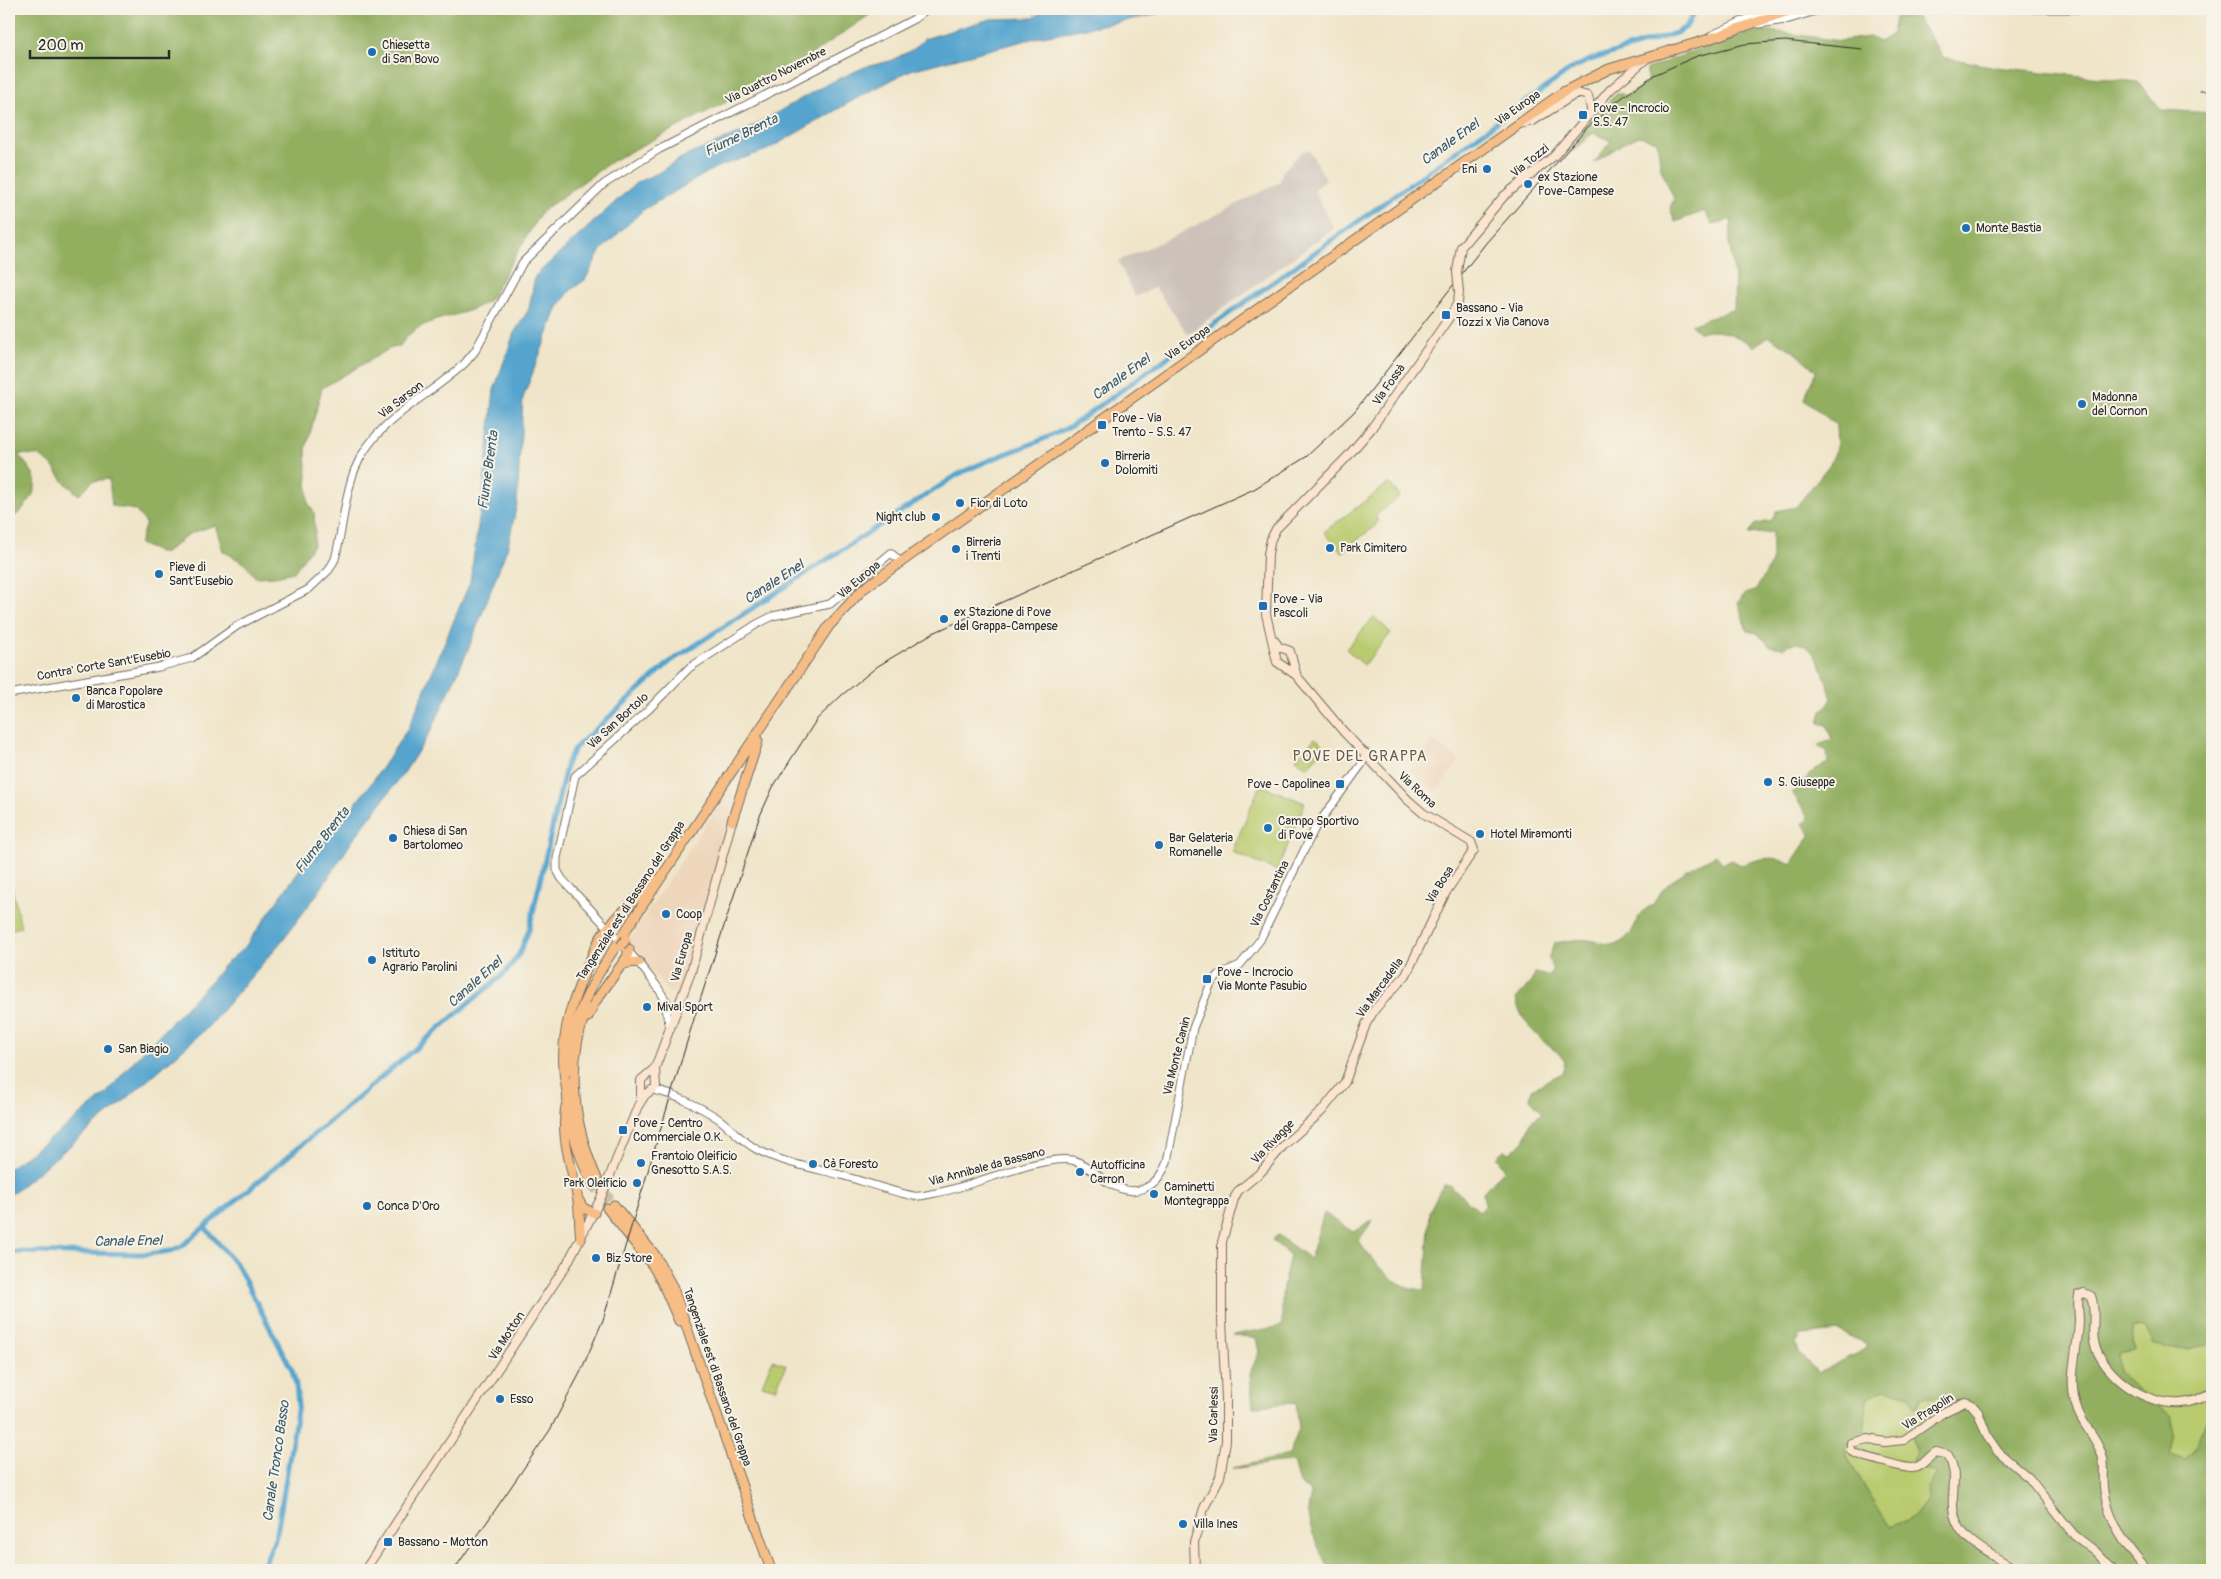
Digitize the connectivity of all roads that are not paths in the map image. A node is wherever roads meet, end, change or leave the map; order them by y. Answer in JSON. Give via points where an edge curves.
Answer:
{"nodes":[{"id":1,"x":928,"y":9,"type":"edge"},
{"id":2,"x":1769,"y":9,"type":"edge"},
{"id":3,"x":1794,"y":9,"type":"edge"},
{"id":4,"x":1822,"y":9,"type":"edge"},
{"id":5,"x":2034,"y":9,"type":"edge"},
{"id":6,"x":2104,"y":9,"type":"edge"},
{"id":7,"x":1747,"y":27,"type":"junction"},
{"id":8,"x":1703,"y":41,"type":"junction"},
{"id":9,"x":1647,"y":58,"type":"junction"},
{"id":10,"x":1622,"y":66,"type":"junction"},
{"id":11,"x":1610,"y":90,"type":"junction"},
{"id":12,"x":1592,"y":109,"type":"junction"},
{"id":13,"x":1518,"y":124,"type":"junction"},
{"id":14,"x":634,"y":163,"type":"joint"},
{"id":15,"x":1459,"y":292,"type":"joint"},
{"id":16,"x":901,"y":562,"type":"junction"},
{"id":17,"x":1273,"y":639,"type":"junction"},
{"id":18,"x":1283,"y":648,"type":"junction"},
{"id":19,"x":202,"y":653,"type":"joint"},
{"id":20,"x":1276,"y":655,"type":"junction"},
{"id":21,"x":1291,"y":658,"type":"junction"},
{"id":22,"x":1284,"y":664,"type":"junction"},
{"id":23,"x":1296,"y":675,"type":"junction"},
{"id":24,"x":9,"y":694,"type":"edge"},
{"id":25,"x":767,"y":722,"type":"junction"},
{"id":26,"x":1366,"y":753,"type":"junction"},
{"id":27,"x":741,"y":760,"type":"junction"},
{"id":28,"x":1375,"y":764,"type":"junction"},
{"id":29,"x":1355,"y":774,"type":"junction"},
{"id":30,"x":732,"y":821,"type":"joint"},
{"id":31,"x":1473,"y":843,"type":"joint"},
{"id":32,"x":672,"y":862,"type":"junction"},
{"id":33,"x":608,"y":927,"type":"junction"},
{"id":34,"x":1424,"y":939,"type":"joint"},
{"id":35,"x":623,"y":943,"type":"junction"},
{"id":36,"x":639,"y":962,"type":"junction"},
{"id":37,"x":622,"y":966,"type":"junction"},
{"id":38,"x":1233,"y":969,"type":"joint"},
{"id":39,"x":662,"y":993,"type":"junction"},
{"id":40,"x":678,"y":1009,"type":"junction"},
{"id":41,"x":581,"y":1028,"type":"junction"},
{"id":42,"x":670,"y":1030,"type":"junction"},
{"id":43,"x":1356,"y":1050,"type":"joint"},
{"id":44,"x":655,"y":1068,"type":"junction"},
{"id":45,"x":645,"y":1076,"type":"junction"},
{"id":46,"x":656,"y":1080,"type":"junction"},
{"id":47,"x":648,"y":1090,"type":"junction"},
{"id":48,"x":664,"y":1092,"type":"junction"},
{"id":49,"x":567,"y":1094,"type":"junction"},
{"id":50,"x":1167,"y":1162,"type":"joint"},
{"id":51,"x":578,"y":1199,"type":"junction"},
{"id":52,"x":611,"y":1207,"type":"tunnel mouth"},
{"id":53,"x":594,"y":1213,"type":"junction"},
{"id":54,"x":581,"y":1239,"type":"junction"},
{"id":55,"x":1222,"y":1255,"type":"joint"},
{"id":56,"x":2212,"y":1391,"type":"edge"},
{"id":57,"x":745,"y":1504,"type":"junction"},
{"id":58,"x":366,"y":1570,"type":"edge"},
{"id":59,"x":765,"y":1570,"type":"edge"},
{"id":60,"x":771,"y":1570,"type":"edge"},
{"id":61,"x":1195,"y":1570,"type":"edge"},
{"id":62,"x":2017,"y":1570,"type":"edge"},
{"id":63,"x":2113,"y":1570,"type":"edge"},
{"id":64,"x":2148,"y":1570,"type":"edge"}],
"edges":[{"from":1,"to":14,"type":"street","name":"Via Quattro Novembre"},
{"from":2,"to":8,"type":"street"},
{"from":3,"to":7,"type":"main road","name":"Via Europa"},
{"from":4,"to":7,"type":"street"},
{"from":5,"to":6,"type":"street"},
{"from":7,"to":8,"type":"main road","name":"Via Europa"},
{"from":8,"to":9,"type":"main road","name":"Via Europa"},
{"from":9,"to":10,"type":"main road","name":"Via Europa"},
{"from":9,"to":11,"type":"main road"},
{"from":10,"to":11,"type":"main road"},
{"from":10,"to":13,"type":"main road","name":"Via Europa","via":[[1576,85]]},
{"from":11,"to":12,"type":"main road","name":"Via Tozzi"},
{"from":12,"to":13,"type":"main road","via":[[1588,96],[1577,93],[1533,121]]},
{"from":12,"to":15,"type":"main road","name":"Via Tozzi","bridge":true,"via":[[1563,147],[1504,196],[1461,248],[1457,272]]},
{"from":13,"to":16,"type":"main road","name":"Via Europa"},
{"from":14,"to":19,"type":"street","name":"Via Sarson","via":[[589,197],[524,262],[476,351],[465,363],[385,426],[372,441],[355,468],[339,544],[330,570],[309,589],[237,626]]},
{"from":15,"to":17,"type":"main road","name":"Via Fossà","via":[[1458,302],[1450,315],[1372,429],[1276,529],[1267,560],[1266,614]]},
{"from":16,"to":25,"type":"main road","name":"Via Europa","via":[[863,589],[839,613]]},
{"from":16,"to":33,"type":"street","name":"Via San Bortolo","via":[[891,552],[830,604],[773,616],[689,668],[575,776],[557,870]]},
{"from":17,"to":18,"type":"main road","name":"Via Roma"},
{"from":17,"to":20,"type":"main road"},
{"from":18,"to":20,"type":"main road"},
{"from":18,"to":21,"type":"main road","name":"Via Roma","via":[[1290,651]]},
{"from":19,"to":24,"type":"street","name":"Contra' Corte Sant'Eusebio","via":[[177,663]]},
{"from":20,"to":22,"type":"main road","name":"Via Roma","via":[[1277,662]]},
{"from":21,"to":22,"type":"main road"},
{"from":21,"to":23,"type":"main road","name":"Via Roma"},
{"from":22,"to":23,"type":"main road","name":"Via Roma"},
{"from":23,"to":26,"type":"main road","name":"Via Roma"},
{"from":25,"to":27,"type":"main road","name":"Tangenziale est di Bassano del Grappa"},
{"from":25,"to":30,"type":"main road"},
{"from":26,"to":28,"type":"main road","name":"Via Roma"},
{"from":26,"to":29,"type":"street","name":"Via Costantina"},
{"from":27,"to":32,"type":"main road","name":"Tangenziale est di Bassano del Grappa"},
{"from":27,"to":35,"type":"main road","name":"Tangenziale est di Bassano del Grappa","via":[[729,784]]},
{"from":28,"to":29,"type":"street","name":"Via Costantina"},
{"from":28,"to":31,"type":"main road","name":"Via Roma","via":[[1420,811]]},
{"from":29,"to":38,"type":"street","name":"Via Costantina","via":[[1315,828],[1260,940],[1246,959]]},
{"from":30,"to":40,"type":"main road","name":"Via Europa"},
{"from":31,"to":34,"type":"main road","name":"Via Bosa","via":[[1474,850],[1446,892]]},
{"from":32,"to":33,"type":"main road"},
{"from":32,"to":35,"type":"main road","name":"Tangenziale est di Bassano del Grappa"},
{"from":33,"to":35,"type":"street","name":"Via San Bortolo"},
{"from":33,"to":49,"type":"main road","via":[[598,942],[569,1012],[562,1068]]},
{"from":34,"to":43,"type":"main road","name":"Via Marcadella","via":[[1406,975],[1375,1009]]},
{"from":35,"to":36,"type":"street","name":"Via San Bortolo"},
{"from":35,"to":37,"type":"main road"},
{"from":35,"to":41,"type":"main road","name":"Tangenziale est di Bassano del Grappa","via":[[594,991]]},
{"from":35,"to":49,"type":"main road","name":"Tangenziale est di Bassano del Grappa","via":[[590,986],[576,1020],[568,1062]]},
{"from":36,"to":37,"type":"main road","via":[[627,962]]},
{"from":36,"to":39,"type":"street","name":"Via San Bortolo"},
{"from":37,"to":41,"type":"main road","via":[[607,984]]},
{"from":38,"to":50,"type":"street","name":"Via Monte Canin","via":[[1220,974],[1211,983],[1193,1028]]},
{"from":39,"to":40,"type":"street","name":"Via San Bortolo"},
{"from":39,"to":42,"type":"street"},
{"from":40,"to":42,"type":"main road","name":"Via Europa"},
{"from":41,"to":49,"type":"main road","name":"Tangenziale est di Bassano del Grappa","via":[[574,1074],[576,1108],[595,1182],[577,1147]]},
{"from":42,"to":44,"type":"main road","name":"Via Europa"},
{"from":43,"to":55,"type":"main road","name":"Via Rivagge","via":[[1345,1082],[1322,1111],[1238,1191],[1224,1230]]},
{"from":44,"to":45,"type":"main road","name":"Via Europa"},
{"from":44,"to":46,"type":"main road","name":"Via Europa"},
{"from":45,"to":46,"type":"main road"},
{"from":45,"to":47,"type":"main road","via":[[640,1082]]},
{"from":46,"to":47,"type":"main road","name":"Via Europa"},
{"from":46,"to":48,"type":"street","name":"Via Annibale da Bassano"},
{"from":47,"to":48,"type":"street","name":"Via Annibale da Bassano"},
{"from":47,"to":53,"type":"main road","name":"Via Motton","via":[[640,1100]]},
{"from":48,"to":50,"type":"street","name":"Via Annibale da Bassano","via":[[717,1118],[748,1144],[772,1157],[916,1196],[965,1186],[1056,1160],[1078,1162],[1114,1186],[1140,1190],[1157,1181]]},
{"from":49,"to":51,"type":"main road","via":[[563,1122]]},
{"from":51,"to":53,"type":"main road","via":[[583,1208]]},
{"from":51,"to":54,"type":"main road"},
{"from":52,"to":57,"type":"main road","name":"Tangenziale est di Bassano del Grappa","via":[[655,1255],[673,1288]]},
{"from":53,"to":54,"type":"main road","name":"Via Motton"},
{"from":54,"to":58,"type":"main road","name":"Via Motton"},
{"from":55,"to":61,"type":"main road","name":"Via Carlessi","via":[[1226,1441],[1220,1477],[1204,1508],[1194,1542]]},
{"from":56,"to":64,"type":"main road","via":[[2198,1400],[2174,1404],[2153,1400],[2121,1380],[2098,1353],[2092,1332],[2091,1296],[2079,1295],[2072,1375],[2077,1409],[2085,1428],[2099,1447],[2104,1488],[2121,1539]]},
{"from":57,"to":59,"type":"main road","name":"Tangenziale est di Bassano del Grappa"},
{"from":57,"to":60,"type":"main road","name":"Tangenziale est di Bassano del Grappa"},
{"from":62,"to":63,"type":"main road","name":"Via Pragolin","via":[[1972,1543],[1954,1519],[1952,1498],[1956,1477],[1948,1455],[1936,1452],[1913,1468],[1859,1457],[1851,1452],[1851,1443],[1868,1438],[1885,1442],[1904,1440],[1944,1412],[1965,1402],[1971,1404],[1998,1452],[2028,1478],[2074,1535]]}]}
